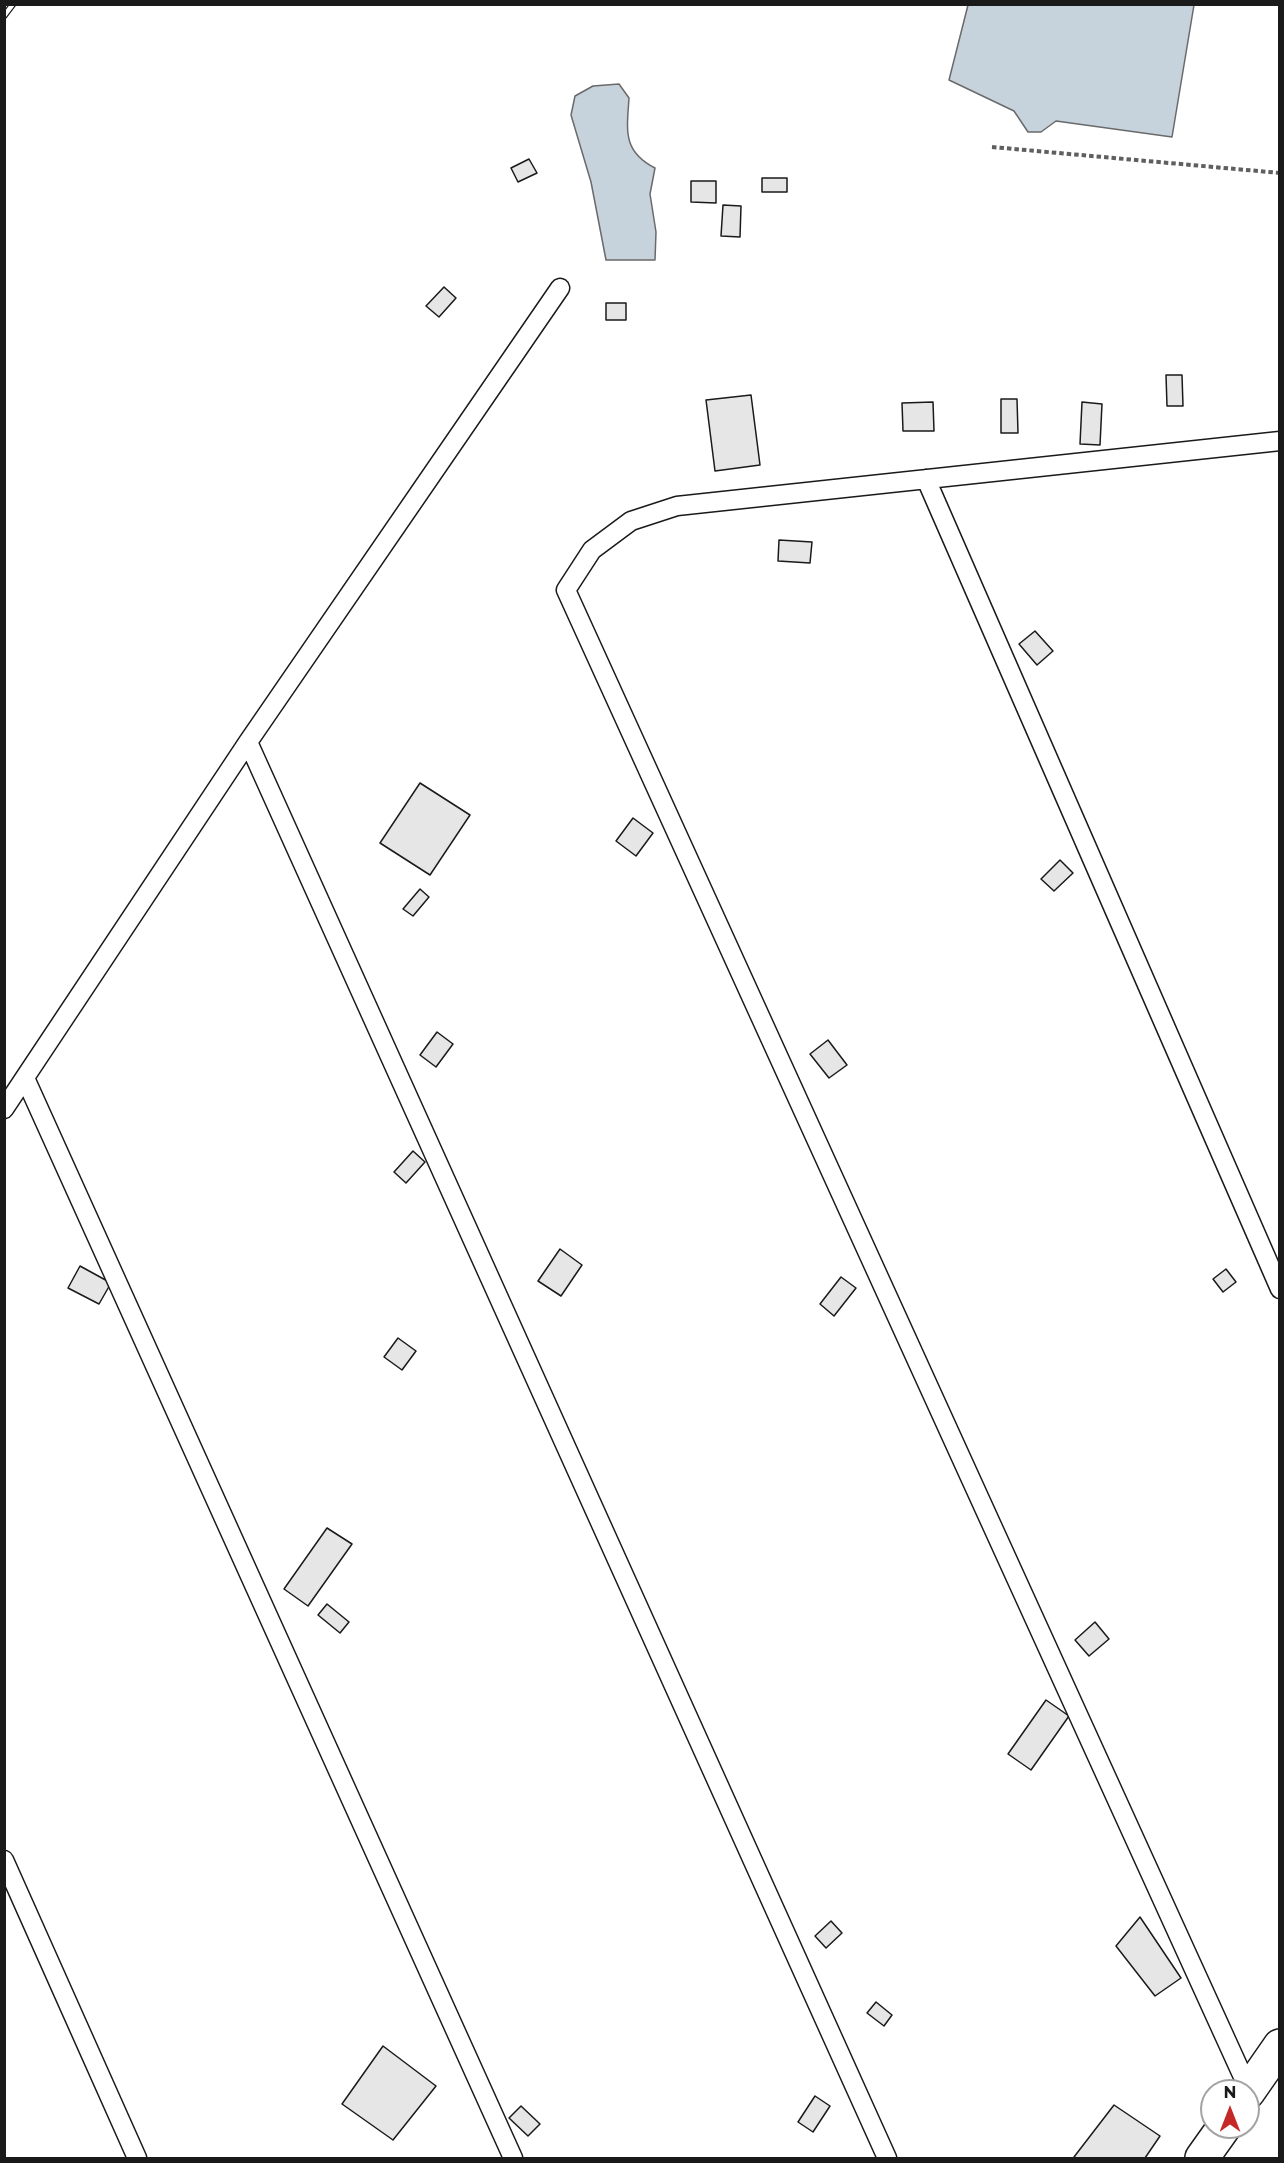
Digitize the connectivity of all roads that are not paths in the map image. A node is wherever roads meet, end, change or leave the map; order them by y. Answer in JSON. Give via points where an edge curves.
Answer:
{"nodes":[{"id":1,"x":560,"y":288,"type":"dead end"},
{"id":2,"x":1280,"y":441,"type":"edge"},
{"id":3,"x":926,"y":479,"type":"junction"},
{"id":4,"x":248,"y":742,"type":"junction"},
{"id":5,"x":25,"y":1078,"type":"junction"},
{"id":6,"x":4,"y":1109,"type":"edge"},
{"id":7,"x":1280,"y":1289,"type":"edge"},
{"id":8,"x":4,"y":1860,"type":"edge"},
{"id":9,"x":1280,"y":2046,"type":"edge"},
{"id":10,"x":1244,"y":2079,"type":"edge"},
{"id":11,"x":1257,"y":2079,"type":"edge"},
{"id":12,"x":1215,"y":2139,"type":"edge"},
{"id":13,"x":137,"y":2158,"type":"edge"},
{"id":14,"x":513,"y":2158,"type":"edge"},
{"id":15,"x":887,"y":2158,"type":"edge"},
{"id":16,"x":1202,"y":2158,"type":"edge"}],
"edges":[{"from":1,"to":4,"type":"lane"},
{"from":2,"to":3,"type":"lane"},
{"from":3,"to":7,"type":"lane"},
{"from":3,"to":10,"type":"lane","via":[[677,506],[631,521],[592,550],[566,590]]},
{"from":4,"to":5,"type":"lane"},
{"from":4,"to":15,"type":"lane"},
{"from":5,"to":6,"type":"lane"},
{"from":5,"to":14,"type":"lane"},
{"from":8,"to":13,"type":"lane"},
{"from":9,"to":11,"type":"street"},
{"from":12,"to":16,"type":"street"}]}
